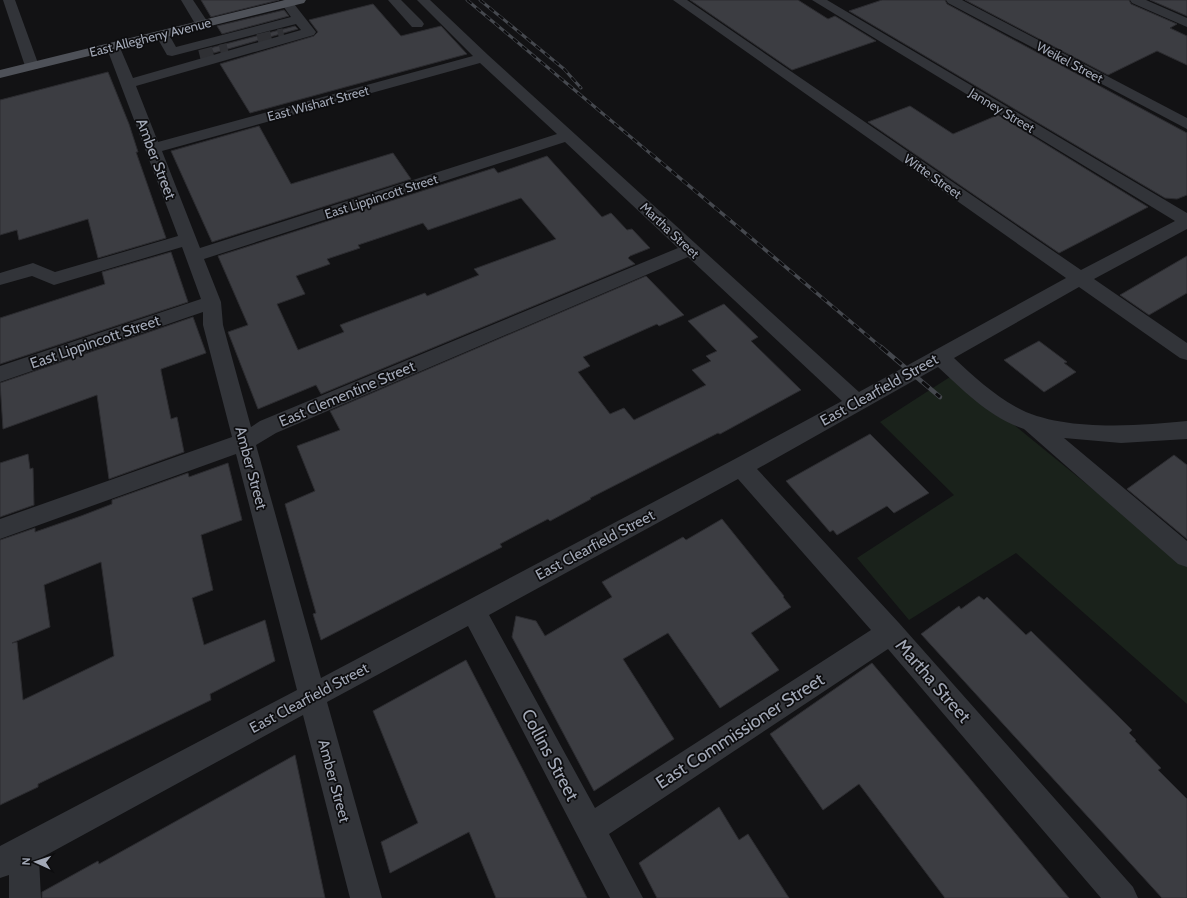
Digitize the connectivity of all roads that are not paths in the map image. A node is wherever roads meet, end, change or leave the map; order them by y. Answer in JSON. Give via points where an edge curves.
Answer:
{"nodes":[{"id":1,"x":9,"y":0,"type":"edge"},
{"id":2,"x":187,"y":0,"type":"edge"},
{"id":3,"x":394,"y":0,"type":"edge"},
{"id":4,"x":423,"y":0,"type":"edge"},
{"id":5,"x":679,"y":0,"type":"edge"},
{"id":6,"x":818,"y":0,"type":"edge"},
{"id":7,"x":952,"y":0,"type":"edge"},
{"id":8,"x":1136,"y":0,"type":"edge"},
{"id":9,"x":293,"y":2,"type":"edge"},
{"id":10,"x":237,"y":16,"type":"junction"},
{"id":11,"x":1187,"y":23,"type":"edge"},
{"id":12,"x":202,"y":24,"type":"junction"},
{"id":13,"x":417,"y":24,"type":"dead end"},
{"id":14,"x":304,"y":26,"type":"junction"},
{"id":15,"x":285,"y":32,"type":"tunnel mouth"},
{"id":16,"x":162,"y":34,"type":"junction"},
{"id":17,"x":242,"y":42,"type":"junction"},
{"id":18,"x":318,"y":45,"type":"dead end"},
{"id":19,"x":113,"y":46,"type":"junction"},
{"id":20,"x":184,"y":58,"type":"junction"},
{"id":21,"x":483,"y":58,"type":"junction"},
{"id":22,"x":32,"y":66,"type":"junction"},
{"id":23,"x":0,"y":74,"type":"edge"},
{"id":24,"x":128,"y":84,"type":"junction"},
{"id":25,"x":1187,"y":124,"type":"edge"},
{"id":26,"x":567,"y":136,"type":"junction"},
{"id":27,"x":152,"y":149,"type":"junction"},
{"id":28,"x":1187,"y":221,"type":"edge"},
{"id":29,"x":190,"y":248,"type":"junction"},
{"id":30,"x":691,"y":249,"type":"junction"},
{"id":31,"x":0,"y":279,"type":"edge"},
{"id":32,"x":1080,"y":279,"type":"junction"},
{"id":33,"x":212,"y":302,"type":"junction"},
{"id":34,"x":1187,"y":353,"type":"edge"},
{"id":35,"x":939,"y":357,"type":"junction"},
{"id":36,"x":0,"y":374,"type":"edge"},
{"id":37,"x":857,"y":402,"type":"junction"},
{"id":38,"x":1029,"y":421,"type":"junction"},
{"id":39,"x":1187,"y":430,"type":"edge"},
{"id":40,"x":244,"y":442,"type":"junction"},
{"id":41,"x":741,"y":467,"type":"junction"},
{"id":42,"x":0,"y":528,"type":"edge"},
{"id":43,"x":1187,"y":556,"type":"edge"},
{"id":44,"x":473,"y":611,"type":"junction"},
{"id":45,"x":890,"y":632,"type":"junction"},
{"id":46,"x":311,"y":697,"type":"junction"},
{"id":47,"x":590,"y":829,"type":"junction"},
{"id":48,"x":11,"y":857,"type":"edge"},
{"id":49,"x":25,"y":898,"type":"edge"},
{"id":50,"x":366,"y":898,"type":"edge"},
{"id":51,"x":627,"y":898,"type":"edge"},
{"id":52,"x":1122,"y":898,"type":"edge"}],
"edges":[{"from":1,"to":22,"type":"street"},
{"from":2,"to":12,"type":"street"},
{"from":3,"to":13,"type":"street"},
{"from":4,"to":21,"type":"street","name":"Martha Street"},
{"from":5,"to":32,"type":"street","name":"Witte Street"},
{"from":6,"to":28,"type":"street","name":"Janney Street"},
{"from":7,"to":25,"type":"street","name":"Weikel Street"},
{"from":8,"to":11,"type":"street"},
{"from":9,"to":10,"type":"main road","name":"East Allegheny Avenue"},
{"from":9,"to":14,"type":"street"},
{"from":10,"to":12,"type":"main road","name":"East Allegheny Avenue"},
{"from":10,"to":17,"type":"street"},
{"from":12,"to":16,"type":"main road","name":"East Allegheny Avenue"},
{"from":14,"to":15,"type":"street"},
{"from":14,"to":17,"type":"street"},
{"from":14,"to":18,"type":"street"},
{"from":16,"to":19,"type":"main road","name":"East Allegheny Avenue"},
{"from":16,"to":20,"type":"street"},
{"from":17,"to":20,"type":"street"},
{"from":17,"to":20,"type":"street"},
{"from":19,"to":22,"type":"main road","name":"East Allegheny Avenue"},
{"from":19,"to":24,"type":"street","name":"Amber Street"},
{"from":20,"to":24,"type":"street"},
{"from":21,"to":26,"type":"street","name":"Martha Street"},
{"from":21,"to":27,"type":"street","name":"East Wishart Street"},
{"from":22,"to":23,"type":"main road","name":"East Allegheny Avenue"},
{"from":24,"to":27,"type":"street","name":"Amber Street"},
{"from":26,"to":29,"type":"street","name":"East Lippincott Street"},
{"from":26,"to":30,"type":"street","name":"Martha Street"},
{"from":27,"to":29,"type":"street","name":"Amber Street"},
{"from":28,"to":32,"type":"street","name":"East Clearfield Street"},
{"from":29,"to":31,"type":"street","name":"East Lippincott Street","via":[[54,280],[33,269]]},
{"from":29,"to":33,"type":"street","name":"Amber Street"},
{"from":30,"to":37,"type":"street","name":"Martha Street"},
{"from":30,"to":40,"type":"street","name":"East Clementine Street","via":[[268,427]]},
{"from":32,"to":34,"type":"street","name":"Witte Street"},
{"from":32,"to":35,"type":"street","name":"East Clearfield Street"},
{"from":33,"to":36,"type":"street","name":"East Lippincott Street"},
{"from":33,"to":40,"type":"street","name":"Amber Street","via":[[213,325]]},
{"from":35,"to":37,"type":"street","name":"East Clearfield Street"},
{"from":35,"to":38,"type":"street","via":[[986,397],[1010,414]]},
{"from":37,"to":41,"type":"street","name":"East Clearfield Street"},
{"from":38,"to":39,"type":"street","via":[[1058,429],[1100,433],[1158,434]]},
{"from":38,"to":43,"type":"street"},
{"from":40,"to":42,"type":"street","name":"East Clementine Street"},
{"from":40,"to":46,"type":"street","name":"Amber Street"},
{"from":41,"to":44,"type":"street","name":"East Clearfield Street"},
{"from":41,"to":45,"type":"street","name":"Martha Street"},
{"from":44,"to":46,"type":"street","name":"East Clearfield Street"},
{"from":44,"to":47,"type":"street","name":"Collins Street"},
{"from":45,"to":47,"type":"street","name":"East Commissioner Street"},
{"from":45,"to":52,"type":"street","name":"Martha Street"},
{"from":46,"to":48,"type":"street","name":"East Clearfield Street"},
{"from":46,"to":50,"type":"street","name":"Amber Street"},
{"from":47,"to":51,"type":"street","name":"Collins Street"},
{"from":48,"to":49,"type":"street"}]}
